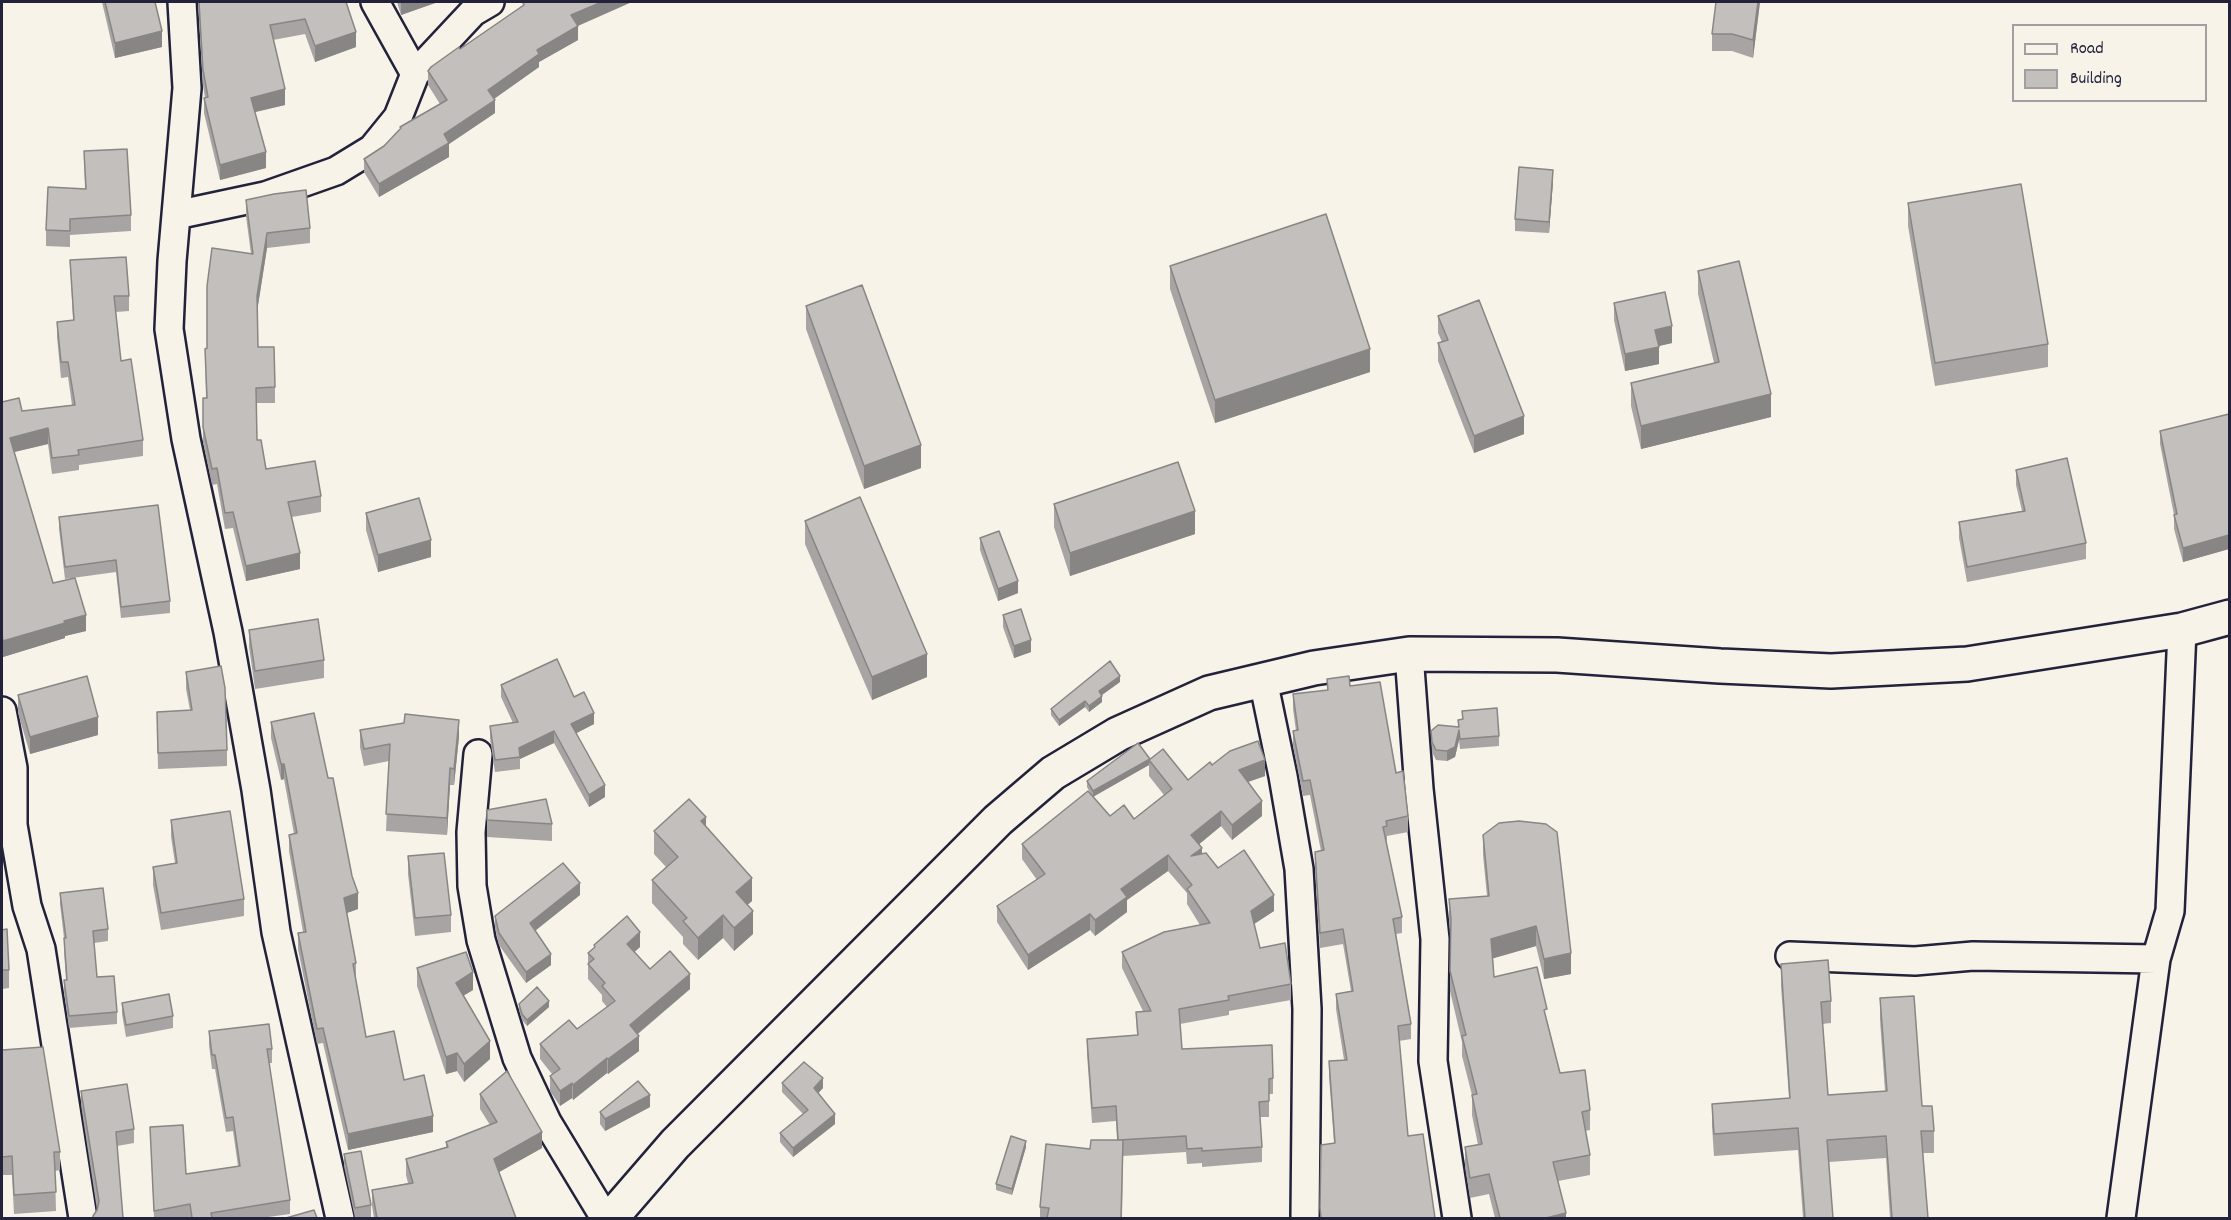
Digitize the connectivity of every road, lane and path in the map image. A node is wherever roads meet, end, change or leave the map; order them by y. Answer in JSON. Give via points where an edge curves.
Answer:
{"nodes":[{"id":1,"x":182,"y":2,"type":"edge"},
{"id":2,"x":375,"y":2,"type":"edge"},
{"id":3,"x":490,"y":2,"type":"edge"},
{"id":4,"x":415,"y":74,"type":"junction"},
{"id":5,"x":176,"y":215,"type":"junction"},
{"id":6,"x":2229,"y":617,"type":"edge"},
{"id":7,"x":2181,"y":630,"type":"junction"},
{"id":8,"x":1409,"y":654,"type":"junction"},
{"id":9,"x":1263,"y":680,"type":"junction"},
{"id":10,"x":2,"y":711,"type":"edge"},
{"id":11,"x":478,"y":754,"type":"dead end"},
{"id":12,"x":1790,"y":956,"type":"dead end"},
{"id":13,"x":2156,"y":958,"type":"junction"},
{"id":14,"x":82,"y":1218,"type":"edge"},
{"id":15,"x":339,"y":1218,"type":"edge"},
{"id":16,"x":605,"y":1218,"type":"edge"},
{"id":17,"x":611,"y":1218,"type":"edge"},
{"id":18,"x":1305,"y":1218,"type":"edge"},
{"id":19,"x":1458,"y":1218,"type":"edge"},
{"id":20,"x":2121,"y":1218,"type":"edge"}],
"edges":[{"from":1,"to":5,"type":"street","via":[[187,88]]},
{"from":2,"to":4,"type":"street"},
{"from":3,"to":4,"type":"street","via":[[473,12]]},
{"from":4,"to":5,"type":"street","via":[[398,117],[372,149],[336,171],[265,196]]},
{"from":5,"to":15,"type":"street","via":[[169,329],[186,439],[228,632],[276,932]]},
{"from":6,"to":7,"type":"main road"},
{"from":7,"to":8,"type":"main road","via":[[1967,664],[1831,671],[1557,655]]},
{"from":7,"to":13,"type":"street","via":[[2170,911]]},
{"from":8,"to":9,"type":"main road"},
{"from":8,"to":19,"type":"street","via":[[1435,939],[1433,1061]]},
{"from":9,"to":17,"type":"main road","via":[[1209,693],[1118,734],[1053,773],[998,820],[683,1135]]},
{"from":9,"to":18,"type":"street","via":[[1299,869],[1306,1009]]},
{"from":10,"to":14,"type":"street","via":[[13,768],[15,836],[27,906],[41,949]]},
{"from":11,"to":16,"type":"street","via":[[471,832],[472,886],[481,940],[517,1058],[547,1122]]},
{"from":12,"to":13,"type":"street","via":[[1915,961],[1973,956]]},
{"from":13,"to":20,"type":"street"}]}
